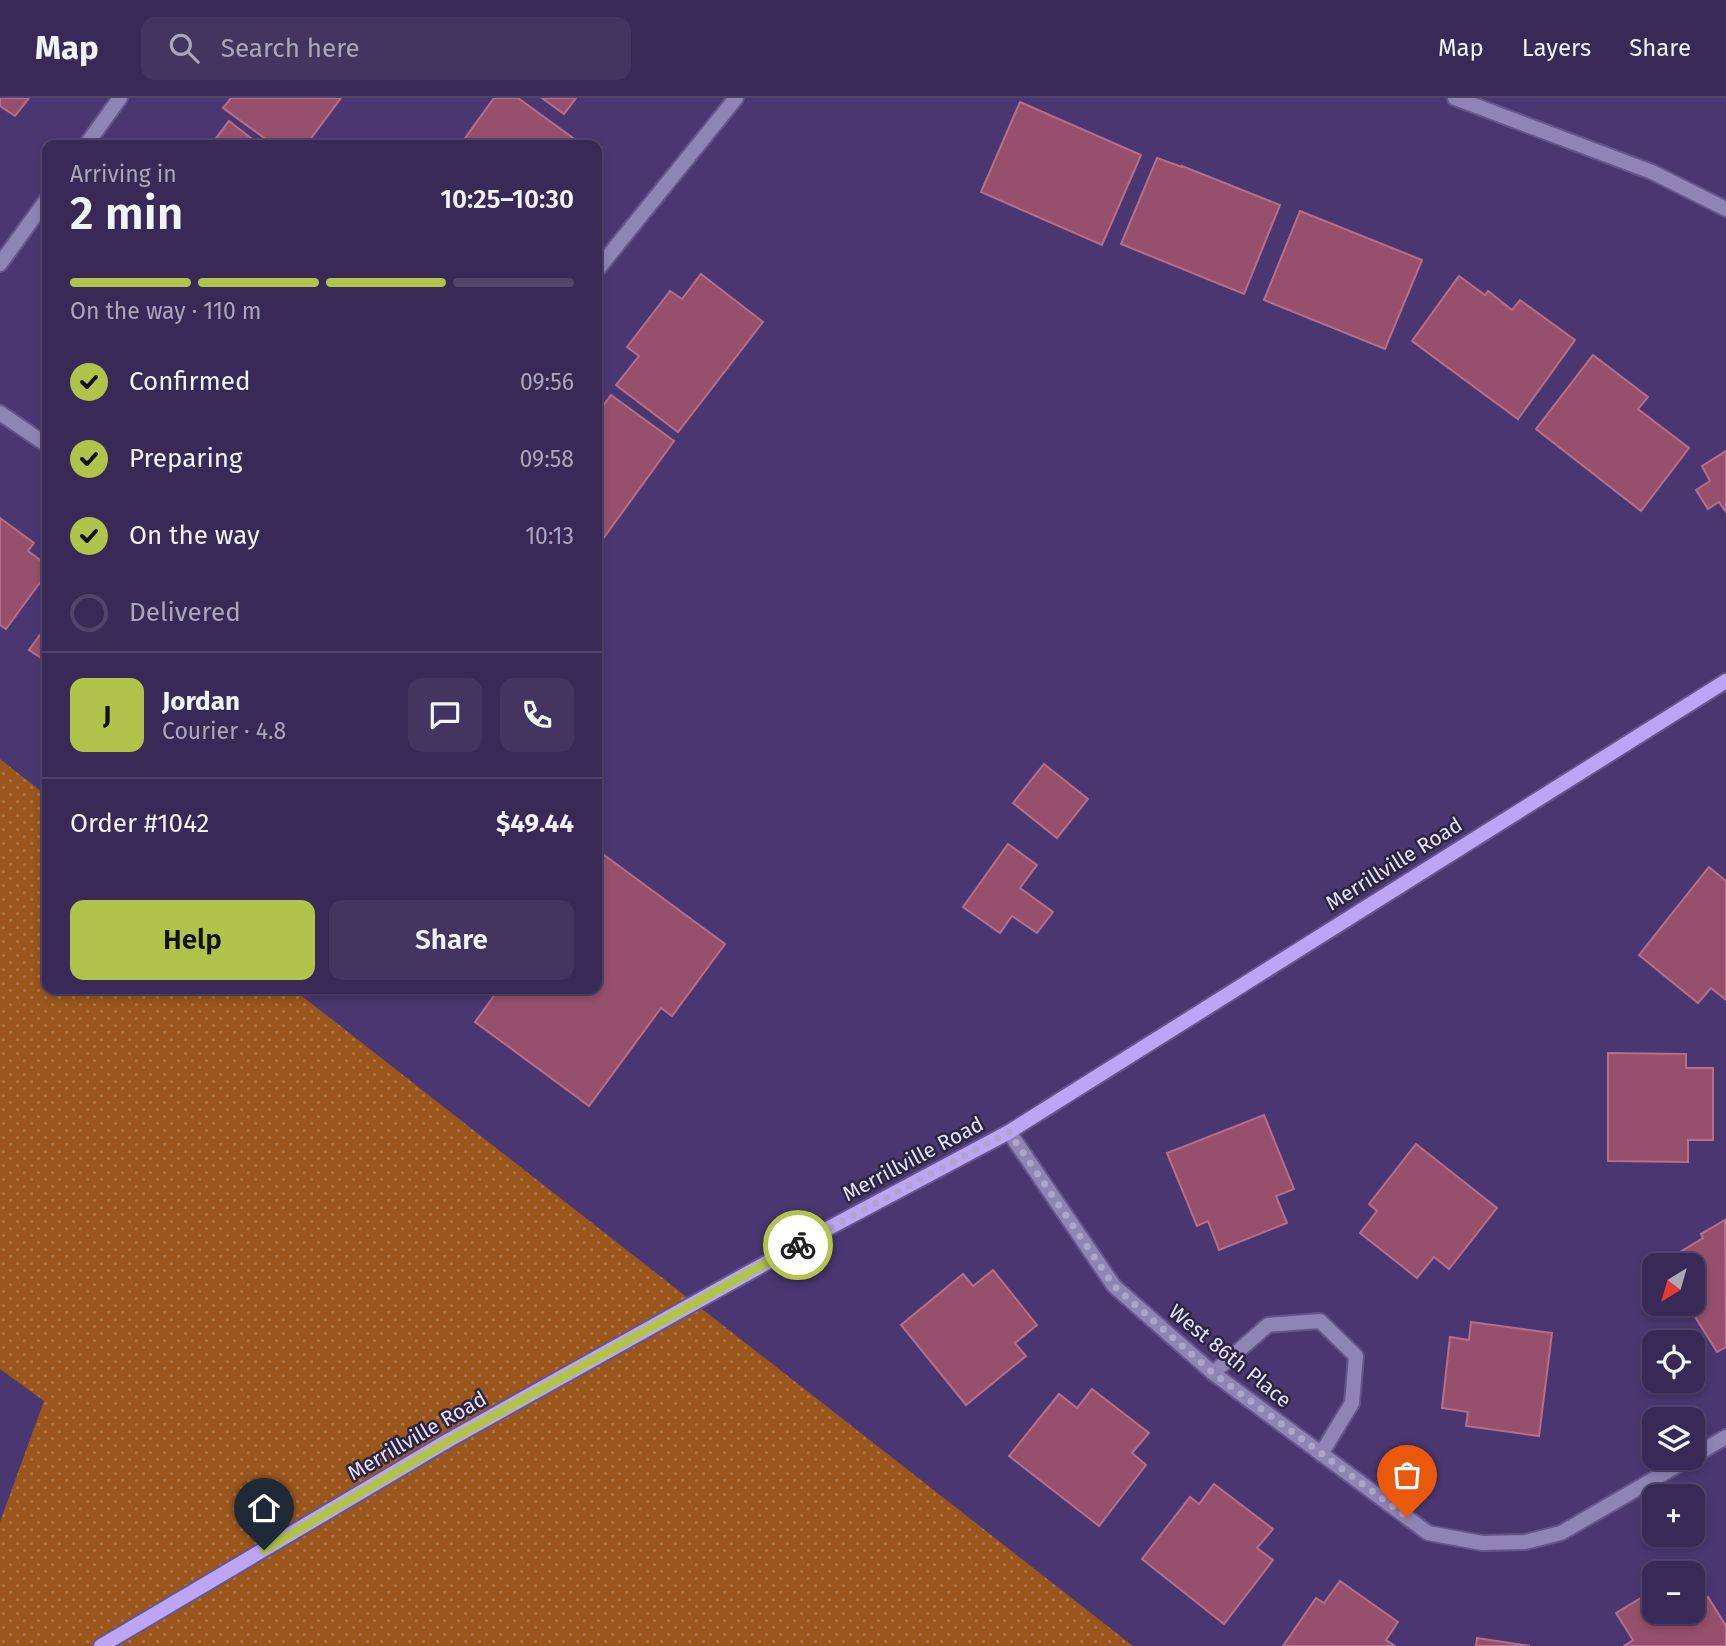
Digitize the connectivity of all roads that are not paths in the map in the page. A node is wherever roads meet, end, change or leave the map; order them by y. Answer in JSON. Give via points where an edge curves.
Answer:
{"nodes":[{"id":1,"x":120,"y":98,"type":"edge"},
{"id":2,"x":736,"y":98,"type":"edge"},
{"id":3,"x":1455,"y":98,"type":"edge"},
{"id":4,"x":90,"y":140,"type":"edge"},
{"id":5,"x":42,"y":206,"type":"edge"},
{"id":6,"x":1726,"y":209,"type":"edge"},
{"id":7,"x":0,"y":264,"type":"edge"},
{"id":8,"x":602,"y":264,"type":"edge"},
{"id":9,"x":0,"y":413,"type":"edge"},
{"id":10,"x":42,"y":442,"type":"edge"},
{"id":11,"x":1726,"y":681,"type":"edge"},
{"id":12,"x":1009,"y":1132,"type":"junction"},
{"id":13,"x":1213,"y":1373,"type":"junction"},
{"id":14,"x":1726,"y":1437,"type":"edge"},
{"id":15,"x":1705,"y":1449,"type":"edge"},
{"id":16,"x":1321,"y":1454,"type":"junction"},
{"id":17,"x":1668,"y":1470,"type":"edge"},
{"id":18,"x":102,"y":1646,"type":"edge"}],
"edges":[{"from":1,"to":4,"type":"street"},
{"from":2,"to":8,"type":"street"},
{"from":3,"to":6,"type":"street","via":[[1652,172]]},
{"from":5,"to":7,"type":"street"},
{"from":9,"to":10,"type":"street"},
{"from":11,"to":12,"type":"street","name":"Merrillville Road"},
{"from":12,"to":13,"type":"street","name":"West 86th Place","via":[[1114,1286]]},
{"from":12,"to":18,"type":"street","name":"Merrillville Road","via":[[450,1440]]},
{"from":13,"to":16,"type":"street","name":"West 86th Place"},
{"from":13,"to":16,"type":"street","via":[[1268,1325],[1320,1321],[1356,1356],[1352,1403]]},
{"from":14,"to":15,"type":"street","name":"West 86th Place"},
{"from":16,"to":17,"type":"street","name":"West 86th Place","via":[[1428,1533],[1482,1543],[1525,1542],[1561,1532]]}]}
